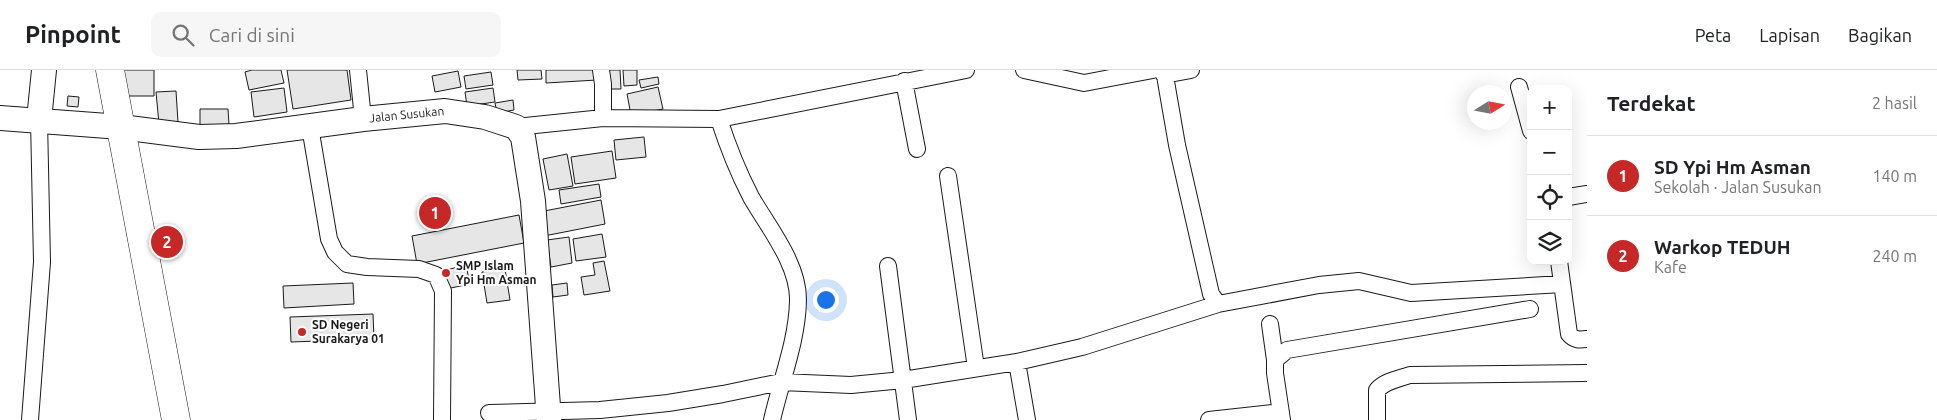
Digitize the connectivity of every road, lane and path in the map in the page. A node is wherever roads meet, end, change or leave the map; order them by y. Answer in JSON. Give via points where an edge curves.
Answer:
{"nodes":[{"id":1,"x":44,"y":70,"type":"edge"},
{"id":2,"x":110,"y":70,"type":"edge"},
{"id":3,"x":358,"y":70,"type":"edge"},
{"id":4,"x":601,"y":70,"type":"edge"},
{"id":5,"x":966,"y":70,"type":"edge"},
{"id":6,"x":1024,"y":70,"type":"edge"},
{"id":7,"x":1191,"y":70,"type":"edge"},
{"id":8,"x":1161,"y":72,"type":"edge"},
{"id":9,"x":904,"y":81,"type":"junction"},
{"id":10,"x":1519,"y":87,"type":"dead end"},
{"id":11,"x":0,"y":118,"type":"edge"},
{"id":12,"x":603,"y":118,"type":"junction"},
{"id":13,"x":362,"y":119,"type":"junction"},
{"id":14,"x":718,"y":119,"type":"junction"},
{"id":15,"x":39,"y":120,"type":"junction"},
{"id":16,"x":121,"y":127,"type":"junction"},
{"id":17,"x":310,"y":127,"type":"junction"},
{"id":18,"x":516,"y":127,"type":"junction"},
{"id":19,"x":1531,"y":130,"type":"edge"},
{"id":20,"x":917,"y":149,"type":"dead end"},
{"id":21,"x":948,"y":176,"type":"dead end"},
{"id":22,"x":1587,"y":194,"type":"edge"},
{"id":23,"x":1572,"y":196,"type":"edge"},
{"id":24,"x":1560,"y":265,"type":"edge"},
{"id":25,"x":888,"y":266,"type":"dead end"},
{"id":26,"x":1562,"y":284,"type":"junction"},
{"id":27,"x":1218,"y":304,"type":"junction"},
{"id":28,"x":1530,"y":308,"type":"dead end"},
{"id":29,"x":1270,"y":324,"type":"dead end"},
{"id":30,"x":1587,"y":339,"type":"edge"},
{"id":31,"x":1275,"y":360,"type":"junction"},
{"id":32,"x":1017,"y":362,"type":"junction"},
{"id":33,"x":976,"y":368,"type":"junction"},
{"id":34,"x":1587,"y":373,"type":"edge"},
{"id":35,"x":903,"y":380,"type":"junction"},
{"id":36,"x":781,"y":382,"type":"junction"},
{"id":37,"x":489,"y":413,"type":"dead end"},
{"id":38,"x":549,"y":415,"type":"edge"},
{"id":39,"x":1281,"y":416,"type":"edge"},
{"id":40,"x":30,"y":420,"type":"edge"},
{"id":41,"x":176,"y":420,"type":"edge"},
{"id":42,"x":442,"y":420,"type":"edge"},
{"id":43,"x":772,"y":420,"type":"edge"},
{"id":44,"x":908,"y":420,"type":"edge"},
{"id":45,"x":1027,"y":420,"type":"edge"},
{"id":46,"x":1209,"y":420,"type":"edge"},
{"id":47,"x":1377,"y":420,"type":"edge"}],
"edges":[{"from":1,"to":15,"type":"street"},
{"from":2,"to":16,"type":"highway"},
{"from":3,"to":13,"type":"street"},
{"from":4,"to":12,"type":"street"},
{"from":5,"to":9,"type":"street"},
{"from":6,"to":8,"type":"street","via":[[1084,83]]},
{"from":7,"to":8,"type":"street"},
{"from":8,"to":27,"type":"street","via":[[1211,294]]},
{"from":9,"to":14,"type":"street"},
{"from":9,"to":20,"type":"street"},
{"from":10,"to":19,"type":"street"},
{"from":11,"to":15,"type":"street","name":"Jalan Susukan"},
{"from":12,"to":14,"type":"street"},
{"from":12,"to":18,"type":"street"},
{"from":13,"to":17,"type":"street","name":"Jalan Susukan"},
{"from":13,"to":18,"type":"street","name":"Jalan Susukan","via":[[445,112],[484,117]]},
{"from":14,"to":36,"type":"street","via":[[733,161],[792,272],[798,298],[794,341]]},
{"from":15,"to":16,"type":"street","name":"Jalan Susukan"},
{"from":15,"to":40,"type":"street","via":[[42,262]]},
{"from":16,"to":17,"type":"street","name":"Jalan Susukan","via":[[199,137]]},
{"from":16,"to":41,"type":"highway"},
{"from":17,"to":42,"type":"street","via":[[329,239],[335,252],[347,264],[420,269],[436,275],[443,291]]},
{"from":18,"to":38,"type":"street","via":[[523,137],[533,201]]},
{"from":21,"to":33,"type":"street"},
{"from":22,"to":23,"type":"street"},
{"from":24,"to":26,"type":"street"},
{"from":25,"to":35,"type":"street"},
{"from":26,"to":27,"type":"street","via":[[1411,294],[1359,281]]},
{"from":26,"to":30,"type":"street","via":[[1569,334],[1578,340]]},
{"from":27,"to":32,"type":"street","via":[[1082,347]]},
{"from":28,"to":31,"type":"street","via":[[1287,350]]},
{"from":29,"to":31,"type":"street"},
{"from":31,"to":39,"type":"street"},
{"from":32,"to":33,"type":"street"},
{"from":32,"to":45,"type":"street"},
{"from":33,"to":35,"type":"street"},
{"from":34,"to":47,"type":"street","via":[[1410,375],[1388,382],[1377,390]]},
{"from":35,"to":36,"type":"street","via":[[851,385]]},
{"from":35,"to":44,"type":"street"},
{"from":36,"to":38,"type":"street","via":[[668,403]]},
{"from":36,"to":43,"type":"street"},
{"from":37,"to":38,"type":"street"},
{"from":39,"to":46,"type":"street"}]}
